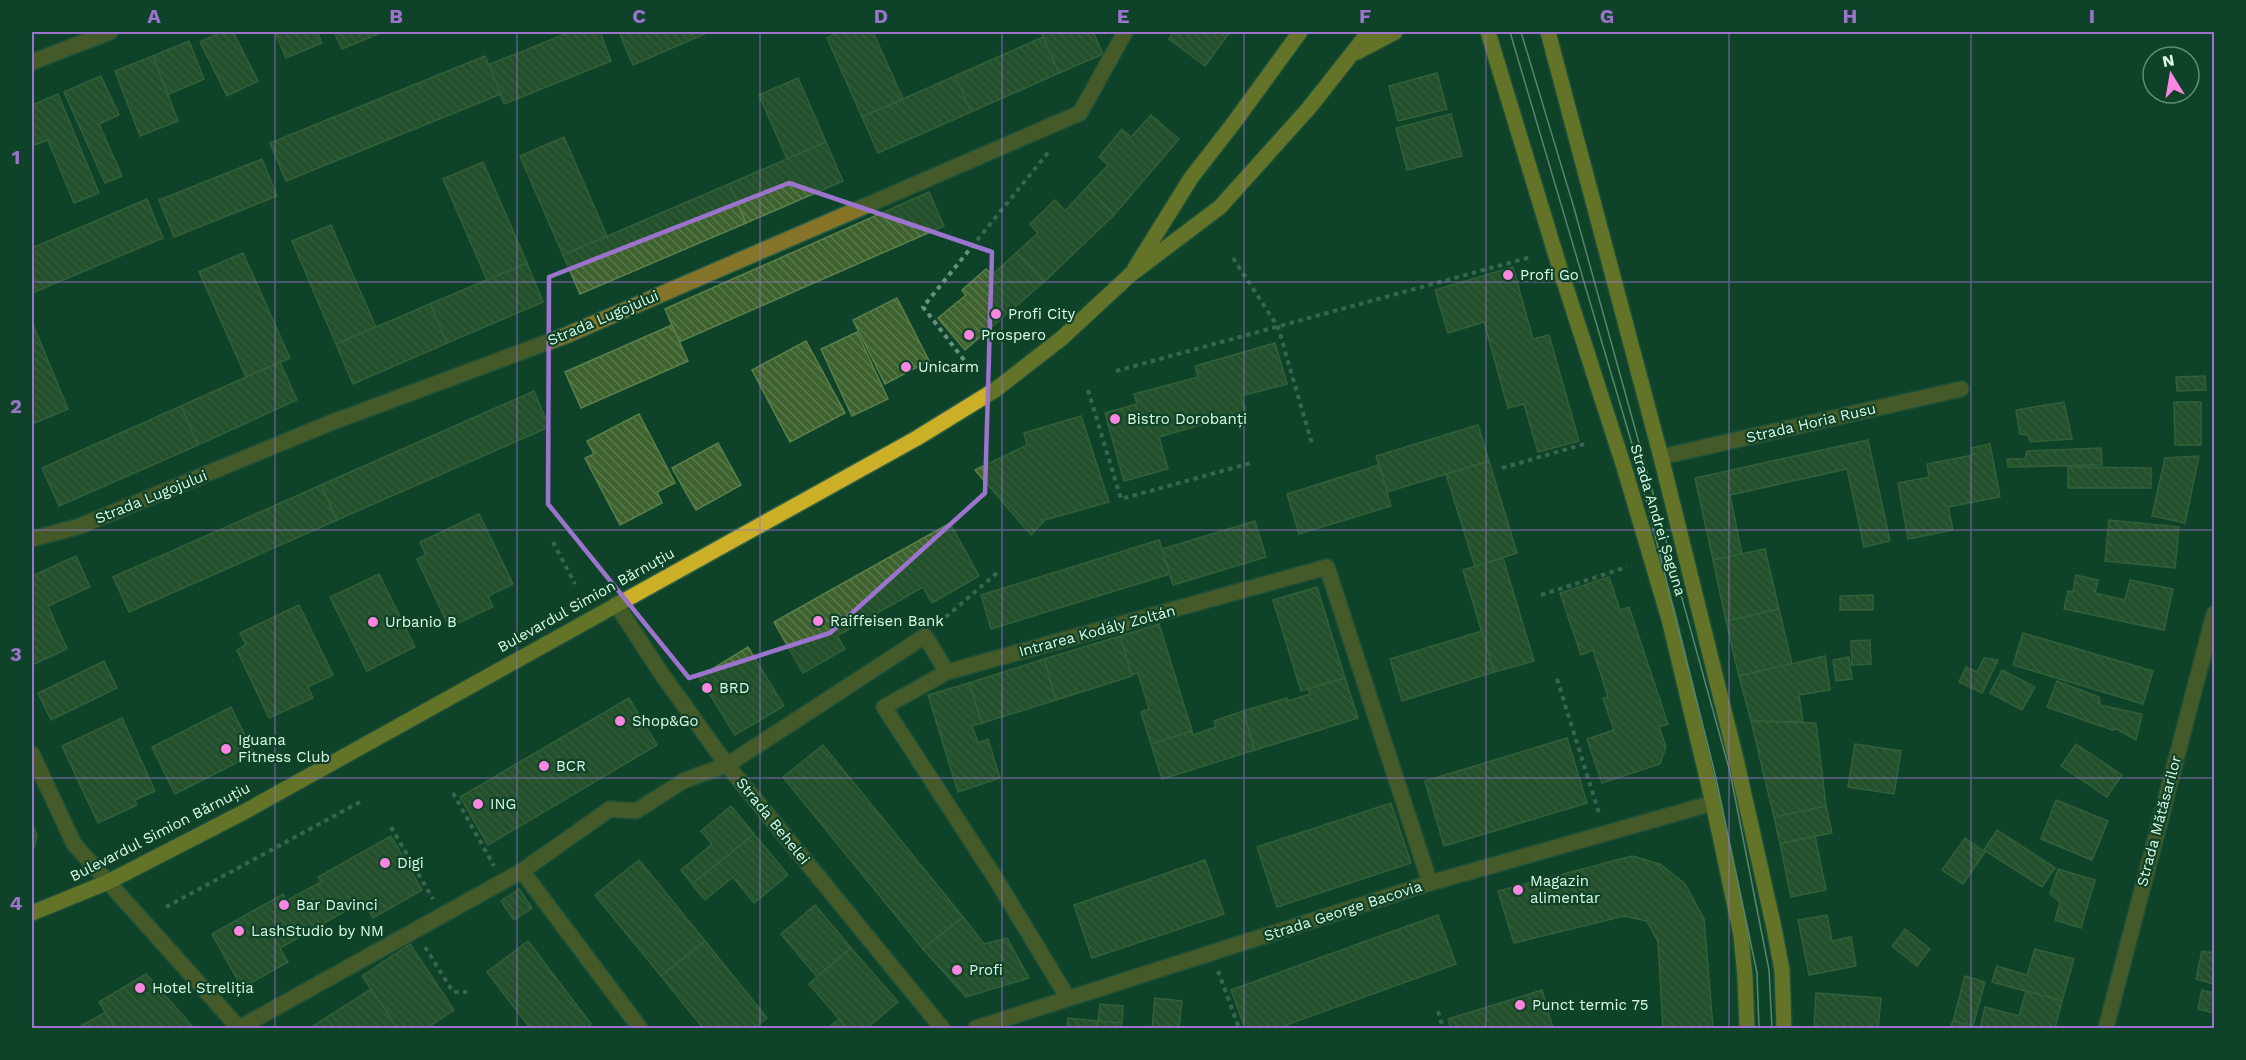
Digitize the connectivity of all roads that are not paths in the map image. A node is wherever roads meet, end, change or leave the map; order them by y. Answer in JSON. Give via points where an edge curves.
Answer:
{"nodes":[{"id":1,"x":110,"y":32,"type":"edge"},
{"id":2,"x":1125,"y":32,"type":"edge"},
{"id":3,"x":1300,"y":32,"type":"edge"},
{"id":4,"x":1369,"y":32,"type":"edge"},
{"id":5,"x":1395,"y":32,"type":"edge"},
{"id":6,"x":1548,"y":32,"type":"edge"},
{"id":7,"x":1485,"y":33,"type":"edge"},
{"id":8,"x":1349,"y":56,"type":"junction"},
{"id":9,"x":32,"y":62,"type":"edge"},
{"id":10,"x":1130,"y":275,"type":"junction"},
{"id":11,"x":1962,"y":389,"type":"dead end"},
{"id":12,"x":1661,"y":457,"type":"junction"},
{"id":13,"x":32,"y":539,"type":"edge"},
{"id":14,"x":616,"y":604,"type":"junction"},
{"id":15,"x":2214,"y":614,"type":"edge"},
{"id":16,"x":947,"y":672,"type":"junction"},
{"id":17,"x":32,"y":754,"type":"edge"},
{"id":18,"x":727,"y":765,"type":"junction"},
{"id":19,"x":1713,"y":803,"type":"junction"},
{"id":20,"x":522,"y":871,"type":"junction"},
{"id":21,"x":108,"y":882,"type":"junction"},
{"id":22,"x":1430,"y":883,"type":"junction"},
{"id":23,"x":32,"y":913,"type":"edge"},
{"id":24,"x":1068,"y":998,"type":"junction"},
{"id":25,"x":239,"y":1028,"type":"edge"},
{"id":26,"x":640,"y":1029,"type":"edge"},
{"id":27,"x":942,"y":1029,"type":"edge"},
{"id":28,"x":976,"y":1029,"type":"edge"},
{"id":29,"x":1747,"y":1029,"type":"edge"},
{"id":30,"x":1784,"y":1029,"type":"edge"},
{"id":31,"x":2106,"y":1029,"type":"edge"}],
"edges":[{"from":1,"to":9,"type":"street"},
{"from":2,"to":13,"type":"street","name":"Strada Lugojului","via":[[1080,113],[567,335],[330,423],[80,526]]},
{"from":3,"to":10,"type":"main road","name":"Bulevardul Simion Bărnuțiu","via":[[1191,178]]},
{"from":4,"to":8,"type":"main road","name":"Bulevardul Simion Bărnuțiu"},
{"from":5,"to":8,"type":"main road"},
{"from":6,"to":12,"type":"main road","name":"Strada Andrei Șaguna"},
{"from":7,"to":19,"type":"main road","name":"Strada Andrei Șaguna","via":[[1624,467],[1669,619]]},
{"from":8,"to":10,"type":"main road","name":"Bulevardul Simion Bărnuțiu","via":[[1289,132],[1220,207]]},
{"from":10,"to":14,"type":"main road","name":"Bulevardul Simion Bărnuțiu","via":[[1062,338],[995,390],[917,438]]},
{"from":11,"to":12,"type":"street","name":"Strada Horia Rusu"},
{"from":12,"to":30,"type":"main road","name":"Strada Andrei Șaguna","via":[[1773,923],[1782,970]]},
{"from":14,"to":18,"type":"street","name":"Strada Behelei"},
{"from":14,"to":21,"type":"main road","name":"Bulevardul Simion Bărnuțiu","via":[[244,812]]},
{"from":15,"to":31,"type":"street","name":"Strada Mătăsarilor"},
{"from":16,"to":18,"type":"street","via":[[925,636]]},
{"from":16,"to":22,"type":"street","name":"Intrarea Kodály Zoltán","via":[[1327,567]]},
{"from":16,"to":24,"type":"street","name":"Intrarea Kodály Zoltán","via":[[884,707]]},
{"from":17,"to":21,"type":"street","via":[[74,844]]},
{"from":18,"to":20,"type":"street","via":[[685,780],[636,810],[610,809]]},
{"from":18,"to":27,"type":"street","name":"Strada Behelei"},
{"from":19,"to":22,"type":"street","name":"Strada George Bacovia"},
{"from":19,"to":29,"type":"main road","name":"Strada Andrei Șaguna","via":[[1741,935]]},
{"from":20,"to":25,"type":"street"},
{"from":20,"to":26,"type":"street"},
{"from":21,"to":23,"type":"main road","name":"Bulevardul Simion Bărnuțiu"},
{"from":21,"to":25,"type":"street"},
{"from":22,"to":24,"type":"street","name":"Strada George Bacovia"},
{"from":24,"to":28,"type":"street","name":"Strada George Bacovia"}]}
